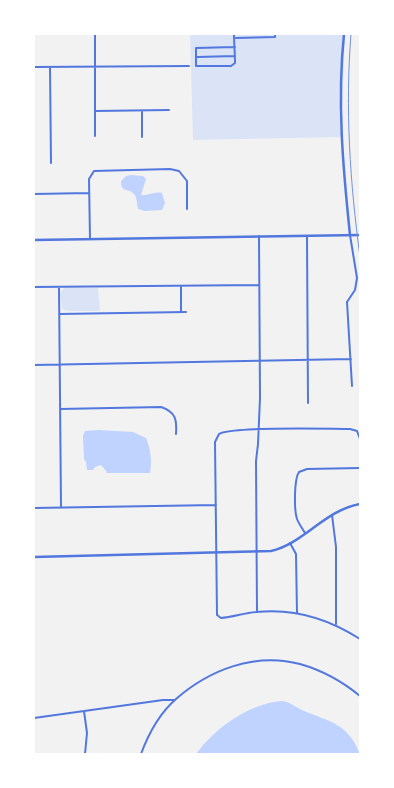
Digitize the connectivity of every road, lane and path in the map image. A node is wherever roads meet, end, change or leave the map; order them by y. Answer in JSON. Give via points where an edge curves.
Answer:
{"nodes":[{"id":1,"x":94,"y":34,"type":"edge"},
{"id":2,"x":234,"y":34,"type":"edge"},
{"id":3,"x":275,"y":34,"type":"edge"},
{"id":4,"x":344,"y":34,"type":"edge"},
{"id":5,"x":234,"y":38,"type":"junction"},
{"id":6,"x":234,"y":47,"type":"junction"},
{"id":7,"x":235,"y":56,"type":"junction"},
{"id":8,"x":196,"y":57,"type":"junction"},
{"id":9,"x":189,"y":66,"type":"dead end"},
{"id":10,"x":34,"y":67,"type":"edge"},
{"id":11,"x":50,"y":67,"type":"junction"},
{"id":12,"x":95,"y":67,"type":"junction"},
{"id":13,"x":169,"y":110,"type":"dead end"},
{"id":14,"x":96,"y":111,"type":"junction"},
{"id":15,"x":142,"y":111,"type":"junction"},
{"id":16,"x":95,"y":136,"type":"dead end"},
{"id":17,"x":142,"y":137,"type":"dead end"},
{"id":18,"x":51,"y":163,"type":"dead end"},
{"id":19,"x":89,"y":193,"type":"junction"},
{"id":20,"x":34,"y":194,"type":"edge"},
{"id":21,"x":187,"y":209,"type":"dead end"},
{"id":22,"x":350,"y":235,"type":"junction"},
{"id":23,"x":360,"y":235,"type":"edge"},
{"id":24,"x":259,"y":236,"type":"junction"},
{"id":25,"x":307,"y":236,"type":"junction"},
{"id":26,"x":90,"y":239,"type":"junction"},
{"id":27,"x":34,"y":240,"type":"edge"},
{"id":28,"x":259,"y":285,"type":"junction"},
{"id":29,"x":181,"y":286,"type":"junction"},
{"id":30,"x":59,"y":287,"type":"junction"},
{"id":31,"x":34,"y":288,"type":"edge"},
{"id":32,"x":181,"y":312,"type":"junction"},
{"id":33,"x":186,"y":312,"type":"dead end"},
{"id":34,"x":59,"y":314,"type":"junction"},
{"id":35,"x":351,"y":359,"type":"junction"},
{"id":36,"x":308,"y":360,"type":"junction"},
{"id":37,"x":259,"y":361,"type":"junction"},
{"id":38,"x":34,"y":364,"type":"edge"},
{"id":39,"x":60,"y":364,"type":"junction"},
{"id":40,"x":352,"y":386,"type":"dead end"},
{"id":41,"x":308,"y":403,"type":"dead end"},
{"id":42,"x":60,"y":410,"type":"junction"},
{"id":43,"x":258,"y":430,"type":"junction"},
{"id":44,"x":176,"y":434,"type":"dead end"},
{"id":45,"x":360,"y":439,"type":"edge"},
{"id":46,"x":360,"y":468,"type":"edge"},
{"id":47,"x":360,"y":504,"type":"edge"},
{"id":48,"x":216,"y":505,"type":"junction"},
{"id":49,"x":61,"y":507,"type":"junction"},
{"id":50,"x":34,"y":508,"type":"edge"},
{"id":51,"x":332,"y":514,"type":"junction"},
{"id":52,"x":305,"y":533,"type":"junction"},
{"id":53,"x":290,"y":543,"type":"junction"},
{"id":54,"x":256,"y":551,"type":"junction"},
{"id":55,"x":216,"y":553,"type":"junction"},
{"id":56,"x":34,"y":557,"type":"edge"},
{"id":57,"x":257,"y":612,"type":"junction"},
{"id":58,"x":297,"y":613,"type":"junction"},
{"id":59,"x":336,"y":626,"type":"junction"},
{"id":60,"x":360,"y":639,"type":"edge"},
{"id":61,"x":360,"y":696,"type":"edge"},
{"id":62,"x":174,"y":700,"type":"junction"},
{"id":63,"x":84,"y":711,"type":"junction"},
{"id":64,"x":34,"y":718,"type":"edge"},
{"id":65,"x":85,"y":754,"type":"edge"},
{"id":66,"x":141,"y":754,"type":"edge"}],
"edges":[{"from":1,"to":12,"type":"street"},
{"from":2,"to":5,"type":"street"},
{"from":3,"to":5,"type":"street","via":[[275,37]]},
{"from":4,"to":22,"type":"street","via":[[342,139]]},
{"from":5,"to":6,"type":"street"},
{"from":6,"to":7,"type":"street"},
{"from":6,"to":8,"type":"street","via":[[196,48]]},
{"from":7,"to":8,"type":"street"},
{"from":7,"to":8,"type":"street","via":[[235,63],[231,66],[196,66]]},
{"from":9,"to":12,"type":"street"},
{"from":10,"to":11,"type":"street"},
{"from":11,"to":12,"type":"street"},
{"from":11,"to":18,"type":"street"},
{"from":12,"to":14,"type":"street"},
{"from":13,"to":15,"type":"street"},
{"from":14,"to":15,"type":"street"},
{"from":14,"to":16,"type":"street"},
{"from":15,"to":17,"type":"street"},
{"from":19,"to":20,"type":"street"},
{"from":19,"to":21,"type":"street","via":[[92,173],[102,170],[170,169],[179,171],[187,181]]},
{"from":19,"to":26,"type":"street"},
{"from":22,"to":23,"type":"street"},
{"from":22,"to":25,"type":"street"},
{"from":22,"to":35,"type":"street","via":[[357,278],[355,290],[347,302]]},
{"from":24,"to":25,"type":"street"},
{"from":24,"to":26,"type":"street"},
{"from":24,"to":28,"type":"street"},
{"from":25,"to":36,"type":"street"},
{"from":26,"to":27,"type":"street"},
{"from":28,"to":29,"type":"street"},
{"from":28,"to":37,"type":"street"},
{"from":29,"to":30,"type":"street"},
{"from":29,"to":32,"type":"street"},
{"from":30,"to":31,"type":"street"},
{"from":30,"to":34,"type":"street"},
{"from":32,"to":33,"type":"street"},
{"from":32,"to":34,"type":"street"},
{"from":34,"to":39,"type":"street"},
{"from":35,"to":36,"type":"street"},
{"from":35,"to":40,"type":"street"},
{"from":36,"to":37,"type":"street"},
{"from":36,"to":41,"type":"street"},
{"from":37,"to":39,"type":"street"},
{"from":37,"to":43,"type":"street"},
{"from":38,"to":39,"type":"street"},
{"from":39,"to":42,"type":"street"},
{"from":42,"to":44,"type":"street","via":[[161,407],[175,416]]},
{"from":42,"to":49,"type":"street"},
{"from":43,"to":45,"type":"street","via":[[350,429],[357,431]]},
{"from":43,"to":48,"type":"street","via":[[219,434],[216,442]]},
{"from":43,"to":54,"type":"street"},
{"from":46,"to":52,"type":"street","via":[[298,472],[295,512]]},
{"from":47,"to":51,"type":"street"},
{"from":48,"to":49,"type":"street"},
{"from":48,"to":55,"type":"street"},
{"from":49,"to":50,"type":"street"},
{"from":51,"to":52,"type":"street"},
{"from":51,"to":59,"type":"street","via":[[336,547]]},
{"from":52,"to":53,"type":"street"},
{"from":53,"to":54,"type":"street","via":[[277,550]]},
{"from":53,"to":58,"type":"street","via":[[296,554]]},
{"from":54,"to":55,"type":"street"},
{"from":54,"to":57,"type":"street"},
{"from":55,"to":56,"type":"street"},
{"from":55,"to":57,"type":"street","via":[[218,617]]},
{"from":57,"to":58,"type":"street"},
{"from":58,"to":59,"type":"street"},
{"from":59,"to":60,"type":"street"},
{"from":61,"to":62,"type":"street","via":[[321,671],[298,663],[268,660],[239,664],[201,680]]},
{"from":62,"to":63,"type":"street"},
{"from":62,"to":66,"type":"street"},
{"from":63,"to":64,"type":"street"},
{"from":63,"to":65,"type":"street"}]}
